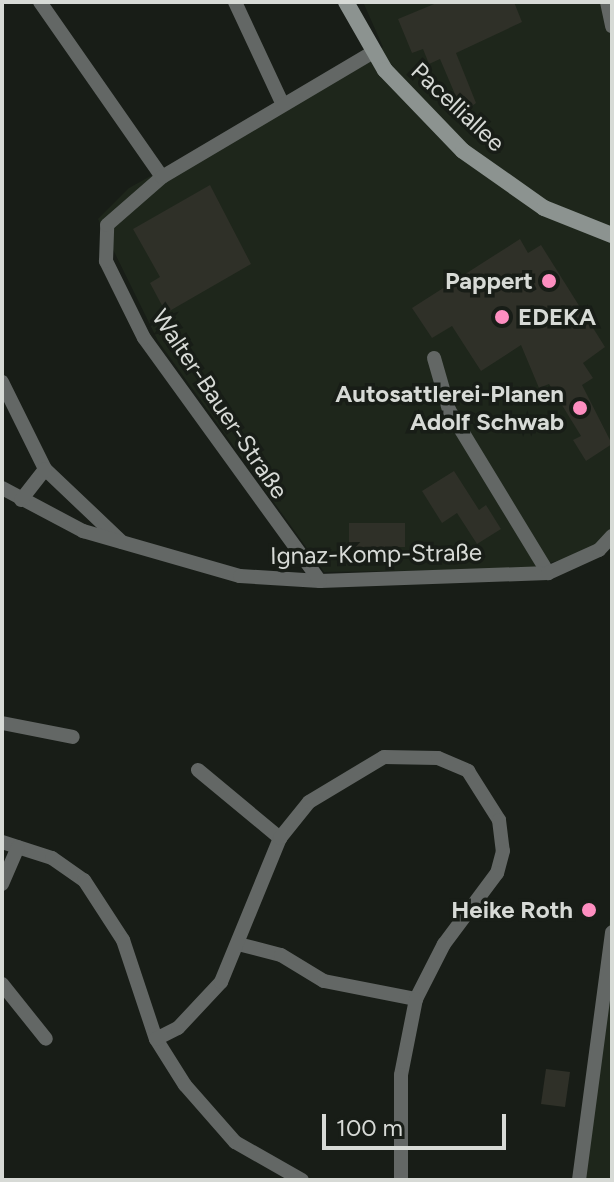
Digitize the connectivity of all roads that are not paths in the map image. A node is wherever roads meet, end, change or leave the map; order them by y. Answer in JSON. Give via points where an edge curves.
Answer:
{"nodes":[{"id":1,"x":40,"y":2,"type":"edge"},
{"id":2,"x":235,"y":2,"type":"edge"},
{"id":3,"x":346,"y":2,"type":"edge"},
{"id":4,"x":607,"y":2,"type":"edge"},
{"id":5,"x":612,"y":26,"type":"edge"},
{"id":6,"x":373,"y":52,"type":"junction"},
{"id":7,"x":282,"y":103,"type":"junction"},
{"id":8,"x":162,"y":177,"type":"junction"},
{"id":9,"x":612,"y":235,"type":"edge"},
{"id":10,"x":434,"y":358,"type":"dead end"},
{"id":11,"x":2,"y":382,"type":"edge"},
{"id":12,"x":45,"y":469,"type":"junction"},
{"id":13,"x":2,"y":488,"type":"edge"},
{"id":14,"x":21,"y":500,"type":"junction"},
{"id":15,"x":612,"y":536,"type":"edge"},
{"id":16,"x":124,"y":545,"type":"junction"},
{"id":17,"x":548,"y":573,"type":"junction"},
{"id":18,"x":320,"y":581,"type":"junction"},
{"id":19,"x":2,"y":723,"type":"edge"},
{"id":20,"x":73,"y":737,"type":"dead end"},
{"id":21,"x":198,"y":770,"type":"dead end"},
{"id":22,"x":280,"y":838,"type":"junction"},
{"id":23,"x":2,"y":842,"type":"edge"},
{"id":24,"x":18,"y":847,"type":"junction"},
{"id":25,"x":2,"y":884,"type":"edge"},
{"id":26,"x":612,"y":932,"type":"edge"},
{"id":27,"x":242,"y":945,"type":"junction"},
{"id":28,"x":2,"y":984,"type":"edge"},
{"id":29,"x":416,"y":999,"type":"junction"},
{"id":30,"x":46,"y":1039,"type":"dead end"},
{"id":31,"x":156,"y":1039,"type":"junction"},
{"id":32,"x":302,"y":1180,"type":"edge"},
{"id":33,"x":401,"y":1180,"type":"edge"},
{"id":34,"x":579,"y":1180,"type":"edge"}],
"edges":[{"from":1,"to":8,"type":"street"},
{"from":2,"to":7,"type":"street"},
{"from":3,"to":6,"type":"main road","name":"Pacelliallee"},
{"from":4,"to":5,"type":"street"},
{"from":6,"to":7,"type":"street","name":"Walter-Bauer-Straße"},
{"from":6,"to":9,"type":"main road","name":"Pacelliallee","via":[[463,151],[544,208]]},
{"from":7,"to":8,"type":"street","name":"Walter-Bauer-Straße"},
{"from":8,"to":18,"type":"street","name":"Walter-Bauer-Straße","via":[[107,225],[106,261],[144,338]]},
{"from":10,"to":17,"type":"street","via":[[449,410]]},
{"from":11,"to":12,"type":"street"},
{"from":12,"to":14,"type":"street"},
{"from":12,"to":16,"type":"street"},
{"from":13,"to":14,"type":"street","name":"Ignaz-Komp-Straße"},
{"from":14,"to":16,"type":"street","name":"Ignaz-Komp-Straße"},
{"from":15,"to":17,"type":"street","name":"Ignaz-Komp-Straße","via":[[599,550]]},
{"from":16,"to":18,"type":"street","name":"Ignaz-Komp-Straße","via":[[240,576]]},
{"from":17,"to":18,"type":"street","name":"Ignaz-Komp-Straße"},
{"from":19,"to":20,"type":"street"},
{"from":21,"to":22,"type":"street"},
{"from":22,"to":27,"type":"street"},
{"from":22,"to":29,"type":"street","via":[[309,802],[384,757],[438,758],[468,771],[499,820],[503,851],[497,873],[444,944]]},
{"from":23,"to":24,"type":"street"},
{"from":24,"to":25,"type":"street"},
{"from":24,"to":31,"type":"street","via":[[52,858],[105,905]]},
{"from":26,"to":34,"type":"street"},
{"from":27,"to":29,"type":"street","via":[[281,955],[324,981]]},
{"from":27,"to":31,"type":"street","via":[[198,1009]]},
{"from":28,"to":30,"type":"street"},
{"from":29,"to":33,"type":"street","via":[[401,1075]]},
{"from":31,"to":32,"type":"street","via":[[215,1123],[257,1160]]}]}
